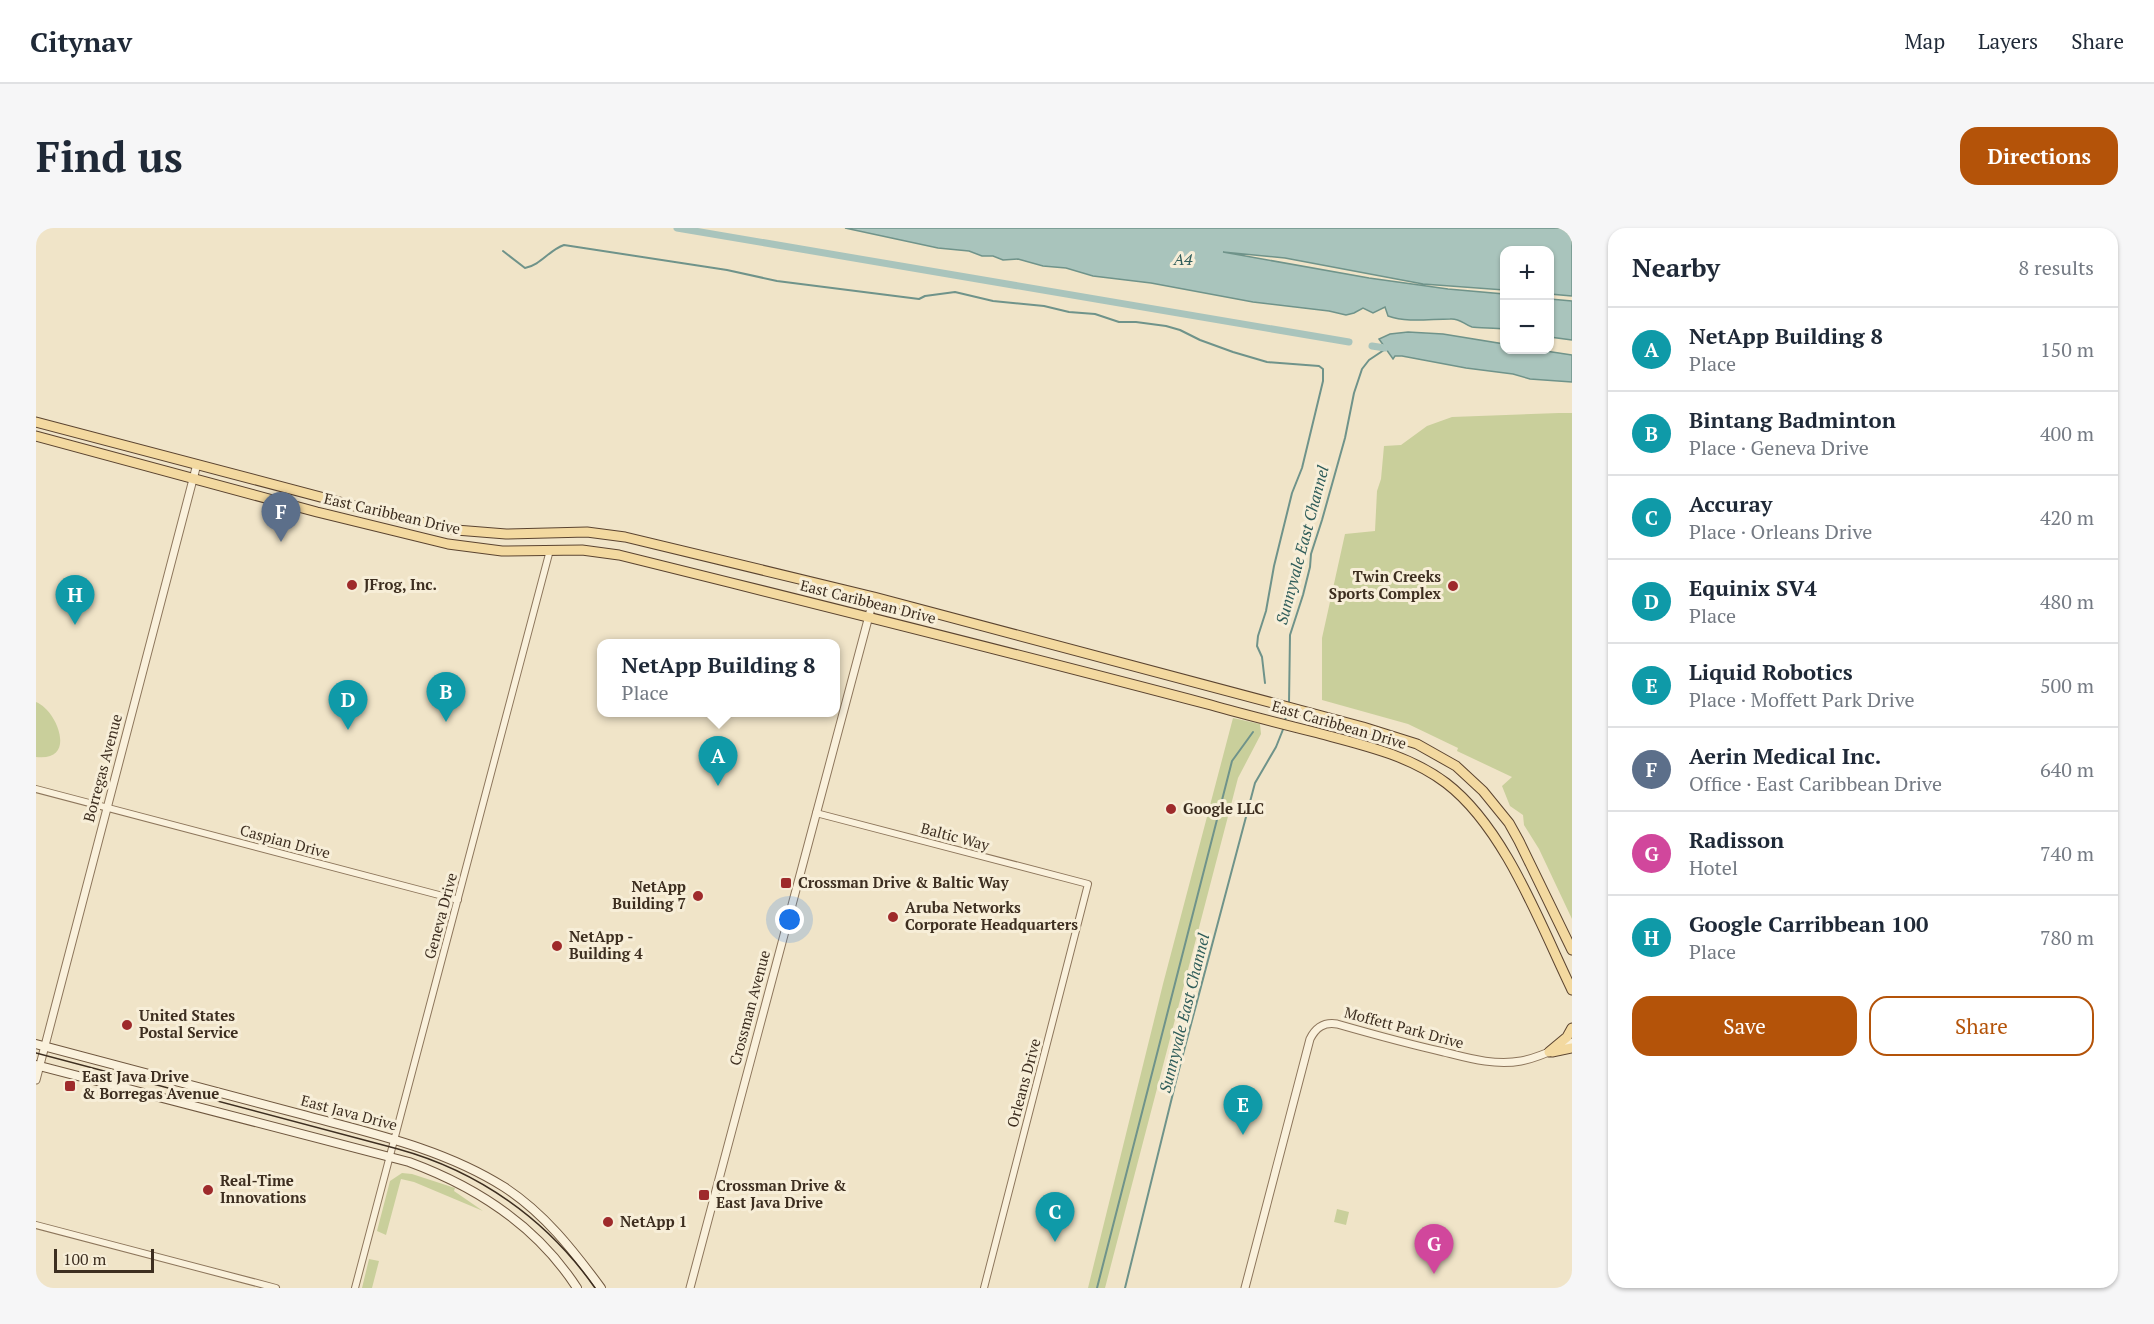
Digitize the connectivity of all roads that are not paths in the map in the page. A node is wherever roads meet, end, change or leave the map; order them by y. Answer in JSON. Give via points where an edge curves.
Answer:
{"nodes":[{"id":1,"x":36,"y":422,"type":"edge"},
{"id":2,"x":36,"y":436,"type":"edge"},
{"id":3,"x":197,"y":464,"type":"junction"},
{"id":4,"x":193,"y":477,"type":"junction"},
{"id":5,"x":550,"y":550,"type":"junction"},
{"id":6,"x":874,"y":597,"type":"junction"},
{"id":7,"x":869,"y":618,"type":"junction"},
{"id":8,"x":36,"y":789,"type":"edge"},
{"id":9,"x":106,"y":808,"type":"junction"},
{"id":10,"x":816,"y":813,"type":"junction"},
{"id":11,"x":1088,"y":884,"type":"joint"},
{"id":12,"x":458,"y":900,"type":"junction"},
{"id":13,"x":1572,"y":950,"type":"edge"},
{"id":14,"x":1572,"y":990,"type":"edge"},
{"id":15,"x":1572,"y":1028,"type":"edge"},
{"id":16,"x":1572,"y":1042,"type":"edge"},
{"id":17,"x":40,"y":1046,"type":"edge"},
{"id":18,"x":1572,"y":1048,"type":"edge"},
{"id":19,"x":1549,"y":1052,"type":"junction"},
{"id":20,"x":38,"y":1065,"type":"edge"},
{"id":21,"x":36,"y":1080,"type":"edge"},
{"id":22,"x":394,"y":1139,"type":"junction"},
{"id":23,"x":389,"y":1157,"type":"junction"},
{"id":24,"x":36,"y":1225,"type":"edge"},
{"id":25,"x":276,"y":1288,"type":"edge"},
{"id":26,"x":355,"y":1288,"type":"edge"},
{"id":27,"x":578,"y":1288,"type":"edge"},
{"id":28,"x":601,"y":1288,"type":"edge"},
{"id":29,"x":690,"y":1288,"type":"edge"},
{"id":30,"x":984,"y":1288,"type":"edge"},
{"id":31,"x":1245,"y":1288,"type":"edge"}],
"edges":[{"from":1,"to":3,"type":"main road","name":"East Caribbean Drive"},
{"from":2,"to":4,"type":"main road","name":"East Caribbean Drive"},
{"from":3,"to":4,"type":"street","name":"Borregas Avenue"},
{"from":3,"to":6,"type":"main road","name":"East Caribbean Drive","via":[[456,530],[506,534],[586,532],[624,537]]},
{"from":4,"to":5,"type":"main road","name":"East Caribbean Drive","via":[[448,544],[502,551]]},
{"from":4,"to":9,"type":"street","name":"Borregas Avenue"},
{"from":5,"to":7,"type":"main road","name":"East Caribbean Drive","via":[[619,555]]},
{"from":5,"to":12,"type":"street","name":"Geneva Drive"},
{"from":6,"to":7,"type":"street","name":"Crossman Avenue"},
{"from":6,"to":13,"type":"main road","name":"East Caribbean Drive","via":[[1417,744],[1456,766],[1509,823]]},
{"from":7,"to":10,"type":"street","name":"Crossman Avenue"},
{"from":7,"to":14,"type":"main road","name":"East Caribbean Drive","via":[[1402,758],[1447,783],[1476,812],[1501,847]]},
{"from":8,"to":9,"type":"street","name":"Caspian Drive"},
{"from":9,"to":12,"type":"street","name":"Caspian Drive"},
{"from":9,"to":17,"type":"street","name":"Borregas Avenue"},
{"from":10,"to":11,"type":"street","name":"Baltic Way"},
{"from":10,"to":29,"type":"street","name":"Crossman Avenue"},
{"from":11,"to":30,"type":"street","name":"Orleans Drive"},
{"from":12,"to":22,"type":"street","name":"Geneva Drive"},
{"from":15,"to":19,"type":"main road"},
{"from":16,"to":19,"type":"street","name":"Moffett Park Drive"},
{"from":17,"to":20,"type":"street","name":"Borregas Avenue"},
{"from":17,"to":22,"type":"main road","name":"East Java Drive"},
{"from":18,"to":19,"type":"main road"},
{"from":19,"to":31,"type":"street","name":"Moffett Park Drive","via":[[1520,1061],[1492,1062],[1337,1024],[1317,1028],[1310,1039]]},
{"from":20,"to":21,"type":"street","name":"Borregas Avenue"},
{"from":20,"to":23,"type":"main road"},
{"from":22,"to":23,"type":"street","name":"Geneva Drive"},
{"from":22,"to":28,"type":"main road","name":"East Java Drive","via":[[446,1156],[534,1208],[559,1233]]},
{"from":23,"to":26,"type":"street","name":"Geneva Drive"},
{"from":23,"to":27,"type":"main road","via":[[460,1183],[496,1205],[534,1235]]},
{"from":24,"to":25,"type":"street"}]}
